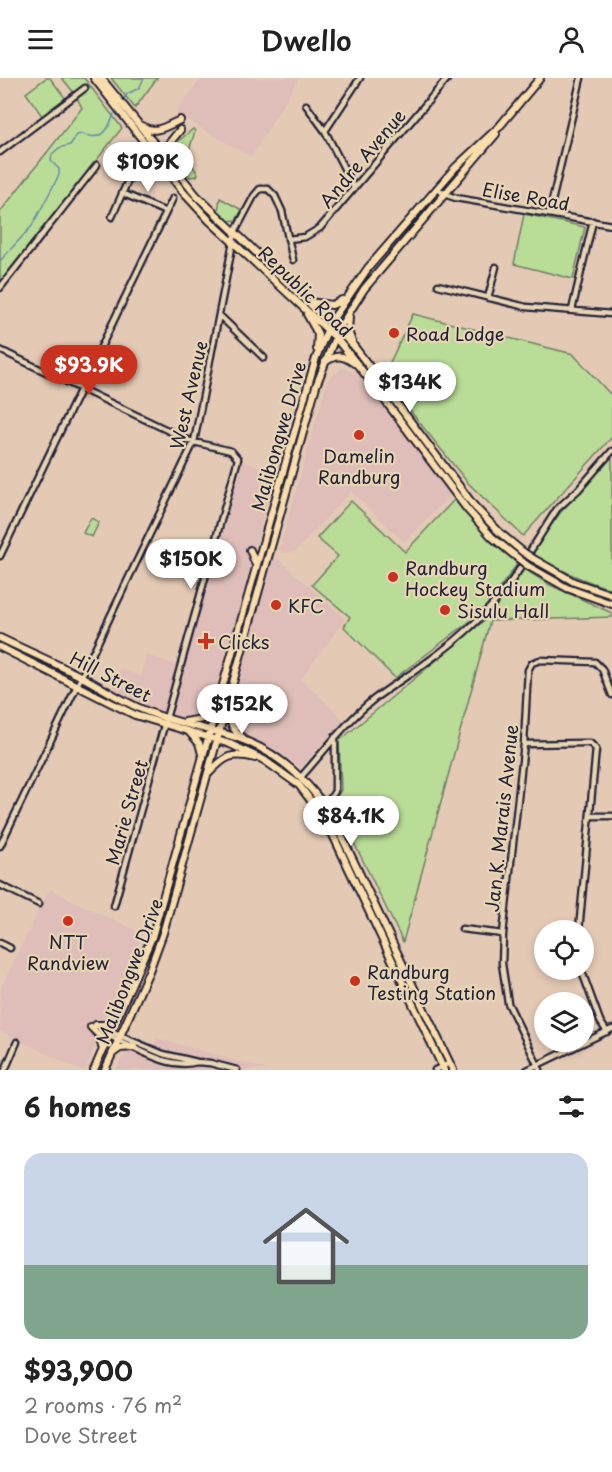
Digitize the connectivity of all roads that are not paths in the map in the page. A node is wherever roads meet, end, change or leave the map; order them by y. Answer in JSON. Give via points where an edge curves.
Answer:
{"nodes":[{"id":1,"x":94,"y":78,"type":"edge"},
{"id":2,"x":101,"y":78,"type":"edge"},
{"id":3,"x":360,"y":78,"type":"edge"},
{"id":4,"x":448,"y":78,"type":"edge"},
{"id":5,"x":541,"y":78,"type":"edge"},
{"id":6,"x":581,"y":78,"type":"edge"},
{"id":7,"x":85,"y":88,"type":"dead end"},
{"id":8,"x":306,"y":105,"type":"dead end"},
{"id":9,"x":130,"y":115,"type":"junction"},
{"id":10,"x":180,"y":120,"type":"dead end"},
{"id":11,"x":180,"y":130,"type":"dead end"},
{"id":12,"x":325,"y":131,"type":"junction"},
{"id":13,"x":0,"y":152,"type":"edge"},
{"id":14,"x":167,"y":160,"type":"junction"},
{"id":15,"x":97,"y":165,"type":"dead end"},
{"id":16,"x":132,"y":171,"type":"dead end"},
{"id":17,"x":354,"y":188,"type":"junction"},
{"id":18,"x":437,"y":188,"type":"junction"},
{"id":19,"x":122,"y":193,"type":"junction"},
{"id":20,"x":444,"y":194,"type":"junction"},
{"id":21,"x":173,"y":198,"type":"dead end"},
{"id":22,"x":166,"y":212,"type":"junction"},
{"id":23,"x":549,"y":214,"type":"junction"},
{"id":24,"x":112,"y":217,"type":"dead end"},
{"id":25,"x":593,"y":221,"type":"junction"},
{"id":26,"x":612,"y":225,"type":"edge"},
{"id":27,"x":235,"y":232,"type":"junction"},
{"id":28,"x":288,"y":239,"type":"junction"},
{"id":29,"x":234,"y":242,"type":"junction"},
{"id":30,"x":293,"y":260,"type":"dead end"},
{"id":31,"x":496,"y":267,"type":"dead end"},
{"id":32,"x":438,"y":285,"type":"dead end"},
{"id":33,"x":0,"y":288,"type":"edge"},
{"id":34,"x":347,"y":295,"type":"junction"},
{"id":35,"x":488,"y":298,"type":"junction"},
{"id":36,"x":309,"y":302,"type":"junction"},
{"id":37,"x":352,"y":307,"type":"junction"},
{"id":38,"x":304,"y":308,"type":"junction"},
{"id":39,"x":572,"y":310,"type":"junction"},
{"id":40,"x":612,"y":314,"type":"edge"},
{"id":41,"x":220,"y":316,"type":"junction"},
{"id":42,"x":330,"y":322,"type":"junction"},
{"id":43,"x":327,"y":330,"type":"junction"},
{"id":44,"x":336,"y":334,"type":"junction"},
{"id":45,"x":353,"y":345,"type":"junction"},
{"id":46,"x":0,"y":350,"type":"edge"},
{"id":47,"x":264,"y":358,"type":"dead end"},
{"id":48,"x":316,"y":358,"type":"junction"},
{"id":49,"x":325,"y":362,"type":"junction"},
{"id":50,"x":365,"y":374,"type":"junction"},
{"id":51,"x":81,"y":389,"type":"junction"},
{"id":52,"x":194,"y":442,"type":"junction"},
{"id":53,"x":612,"y":451,"type":"edge"},
{"id":54,"x":264,"y":541,"type":"junction"},
{"id":55,"x":531,"y":550,"type":"dead end"},
{"id":56,"x":0,"y":556,"type":"edge"},
{"id":57,"x":520,"y":563,"type":"junction"},
{"id":58,"x":256,"y":568,"type":"junction"},
{"id":59,"x":612,"y":595,"type":"edge"},
{"id":60,"x":612,"y":604,"type":"edge"},
{"id":61,"x":0,"y":638,"type":"edge"},
{"id":62,"x":0,"y":647,"type":"edge"},
{"id":63,"x":81,"y":677,"type":"junction"},
{"id":64,"x":78,"y":684,"type":"junction"},
{"id":65,"x":612,"y":695,"type":"edge"},
{"id":66,"x":228,"y":702,"type":"junction"},
{"id":67,"x":217,"y":710,"type":"junction"},
{"id":68,"x":165,"y":722,"type":"junction"},
{"id":69,"x":182,"y":722,"type":"junction"},
{"id":70,"x":189,"y":732,"type":"junction"},
{"id":71,"x":210,"y":734,"type":"junction"},
{"id":72,"x":218,"y":736,"type":"junction"},
{"id":73,"x":335,"y":737,"type":"junction"},
{"id":74,"x":246,"y":741,"type":"junction"},
{"id":75,"x":524,"y":744,"type":"junction"},
{"id":76,"x":203,"y":759,"type":"junction"},
{"id":77,"x":264,"y":760,"type":"junction"},
{"id":78,"x":208,"y":774,"type":"junction"},
{"id":79,"x":301,"y":777,"type":"junction"},
{"id":80,"x":326,"y":807,"type":"junction"},
{"id":81,"x":321,"y":814,"type":"junction"},
{"id":82,"x":590,"y":816,"type":"junction"},
{"id":83,"x":612,"y":816,"type":"edge"},
{"id":84,"x":314,"y":825,"type":"dead end"},
{"id":85,"x":333,"y":835,"type":"junction"},
{"id":86,"x":0,"y":846,"type":"edge"},
{"id":87,"x":0,"y":885,"type":"edge"},
{"id":88,"x":39,"y":904,"type":"dead end"},
{"id":89,"x":114,"y":906,"type":"dead end"},
{"id":90,"x":580,"y":920,"type":"edge"},
{"id":91,"x":462,"y":928,"type":"dead end"},
{"id":92,"x":504,"y":934,"type":"junction"},
{"id":93,"x":0,"y":943,"type":"edge"},
{"id":94,"x":10,"y":948,"type":"dead end"},
{"id":95,"x":585,"y":980,"type":"edge"},
{"id":96,"x":116,"y":1019,"type":"junction"},
{"id":97,"x":609,"y":1031,"type":"edge"},
{"id":98,"x":110,"y":1034,"type":"junction"},
{"id":99,"x":119,"y":1038,"type":"junction"},
{"id":100,"x":17,"y":1042,"type":"dead end"},
{"id":101,"x":134,"y":1047,"type":"junction"},
{"id":102,"x":103,"y":1051,"type":"junction"},
{"id":103,"x":113,"y":1053,"type":"junction"},
{"id":104,"x":197,"y":1062,"type":"junction"},
{"id":105,"x":450,"y":1063,"type":"junction"},
{"id":106,"x":539,"y":1067,"type":"edge"},
{"id":107,"x":443,"y":1068,"type":"edge"},
{"id":108,"x":5,"y":1070,"type":"edge"},
{"id":109,"x":94,"y":1070,"type":"edge"},
{"id":110,"x":105,"y":1070,"type":"edge"},
{"id":111,"x":237,"y":1070,"type":"edge"},
{"id":112,"x":435,"y":1070,"type":"edge"},
{"id":113,"x":453,"y":1070,"type":"edge"},
{"id":114,"x":527,"y":1070,"type":"edge"}],
"edges":[{"from":1,"to":29,"type":"main road","name":"Republic Road","via":[[184,193]]},
{"from":2,"to":9,"type":"main road","name":"Republic Road"},
{"from":3,"to":12,"type":"street"},
{"from":4,"to":17,"type":"street","name":"Andre Avenue"},
{"from":5,"to":18,"type":"main road","name":"Malibongwe Drive","via":[[499,127]]},
{"from":5,"to":20,"type":"main road","name":"Malibongwe Drive"},
{"from":6,"to":23,"type":"street"},
{"from":7,"to":13,"type":"street"},
{"from":8,"to":12,"type":"street"},
{"from":9,"to":10,"type":"main road","via":[[150,130]]},
{"from":9,"to":14,"type":"main road","name":"Republic Road"},
{"from":11,"to":14,"type":"main road","via":[[165,149]]},
{"from":12,"to":17,"type":"street"},
{"from":14,"to":27,"type":"main road","name":"Republic Road"},
{"from":15,"to":33,"type":"street"},
{"from":16,"to":19,"type":"street"},
{"from":17,"to":28,"type":"street","name":"Andre Avenue","via":[[315,232]]},
{"from":18,"to":20,"type":"street","name":"Elise Road"},
{"from":18,"to":34,"type":"main road","name":"Malibongwe Drive"},
{"from":19,"to":22,"type":"street"},
{"from":19,"to":24,"type":"street"},
{"from":20,"to":23,"type":"street","name":"Elise Road"},
{"from":20,"to":37,"type":"main road","name":"Malibongwe Drive"},
{"from":21,"to":22,"type":"street"},
{"from":22,"to":51,"type":"street"},
{"from":23,"to":25,"type":"street","name":"Elise Road"},
{"from":25,"to":26,"type":"street","name":"Elise Road"},
{"from":25,"to":39,"type":"street"},
{"from":27,"to":28,"type":"street","via":[[256,192],[264,187],[272,191],[279,203]]},
{"from":27,"to":29,"type":"street","name":"West Avenue"},
{"from":27,"to":36,"type":"main road","name":"Republic Road"},
{"from":28,"to":30,"type":"street"},
{"from":29,"to":38,"type":"main road","name":"Republic Road"},
{"from":29,"to":41,"type":"street","name":"West Avenue"},
{"from":31,"to":35,"type":"street"},
{"from":32,"to":35,"type":"street"},
{"from":34,"to":36,"type":"main road","via":[[332,306]]},
{"from":34,"to":42,"type":"main road","name":"Malibongwe Drive"},
{"from":35,"to":39,"type":"street","via":[[526,307]]},
{"from":36,"to":42,"type":"main road","name":"Republic Road"},
{"from":37,"to":44,"type":"main road","name":"Malibongwe Drive"},
{"from":37,"to":45,"type":"main road","via":[[348,323]]},
{"from":38,"to":43,"type":"main road","name":"Republic Road"},
{"from":38,"to":48,"type":"main road","via":[[318,334]]},
{"from":39,"to":40,"type":"street"},
{"from":41,"to":47,"type":"street"},
{"from":41,"to":52,"type":"street","name":"West Avenue"},
{"from":42,"to":43,"type":"main road","name":"Malibongwe Drive"},
{"from":42,"to":44,"type":"main road","name":"Republic Road"},
{"from":43,"to":44,"type":"main road","name":"Republic Road"},
{"from":43,"to":48,"type":"main road","name":"Malibongwe Drive"},
{"from":44,"to":45,"type":"main road","name":"Republic Road"},
{"from":44,"to":49,"type":"main road","name":"Malibongwe Drive"},
{"from":44,"to":50,"type":"main road","name":"Republic Road"},
{"from":45,"to":59,"type":"main road","name":"Republic Road","bridge":true,"via":[[474,506],[500,533],[532,558],[574,582]]},
{"from":46,"to":51,"type":"street"},
{"from":48,"to":54,"type":"main road","name":"Malibongwe Drive"},
{"from":49,"to":50,"type":"main road","via":[[344,357]]},
{"from":49,"to":66,"type":"main road","name":"Malibongwe Drive"},
{"from":50,"to":57,"type":"main road","name":"Republic Road","via":[[467,509]]},
{"from":51,"to":52,"type":"street"},
{"from":51,"to":56,"type":"street"},
{"from":52,"to":63,"type":"street","name":"West Avenue"},
{"from":52,"to":68,"type":"street","name":"Marie Street","via":[[226,449],[238,459]]},
{"from":53,"to":55,"type":"street","via":[[557,509]]},
{"from":54,"to":58,"type":"main road","name":"Malibongwe Drive"},
{"from":54,"to":58,"type":"main road","via":[[251,550]]},
{"from":57,"to":60,"type":"main road","name":"Republic Road","bridge":true,"via":[[567,588]]},
{"from":57,"to":73,"type":"street","via":[[498,599],[472,626],[374,699]]},
{"from":58,"to":67,"type":"main road","name":"Malibongwe Drive"},
{"from":61,"to":63,"type":"main road","name":"Hill Street"},
{"from":62,"to":64,"type":"main road","name":"Hill Street"},
{"from":63,"to":64,"type":"street","name":"West Avenue"},
{"from":63,"to":68,"type":"main road","name":"Hill Street"},
{"from":64,"to":68,"type":"main road","name":"Hill Street","via":[[135,715]]},
{"from":64,"to":86,"type":"street","name":"West Avenue"},
{"from":65,"to":75,"type":"street","name":"Jan K. Marais Avenue","via":[[602,669],[595,662],[532,663],[528,670]]},
{"from":66,"to":72,"type":"main road","name":"Malibongwe Drive"},
{"from":66,"to":74,"type":"main road","via":[[229,721]]},
{"from":67,"to":69,"type":"main road","via":[[202,719]]},
{"from":67,"to":71,"type":"main road","name":"Malibongwe Drive"},
{"from":68,"to":69,"type":"main road","name":"Hill Street"},
{"from":68,"to":70,"type":"main road","name":"Hill Street"},
{"from":68,"to":89,"type":"street","name":"Marie Street"},
{"from":69,"to":71,"type":"main road","name":"Hill Street"},
{"from":70,"to":71,"type":"main road","name":"Hill Street"},
{"from":70,"to":76,"type":"main road","via":[[199,743]]},
{"from":71,"to":72,"type":"main road"},
{"from":71,"to":76,"type":"main road","name":"Malibongwe Drive"},
{"from":72,"to":74,"type":"main road"},
{"from":72,"to":77,"type":"main road"},
{"from":72,"to":78,"type":"main road","name":"Malibongwe Drive"},
{"from":73,"to":79,"type":"street"},
{"from":73,"to":80,"type":"street","via":[[335,791]]},
{"from":74,"to":79,"type":"main road","via":[[276,757]]},
{"from":75,"to":82,"type":"street","via":[[590,743],[594,747]]},
{"from":75,"to":92,"type":"street","name":"Jan K. Marais Avenue"},
{"from":76,"to":96,"type":"main road","name":"Malibongwe Drive","via":[[152,937]]},
{"from":77,"to":78,"type":"main road","via":[[231,755]]},
{"from":77,"to":81,"type":"main road","via":[[298,785]]},
{"from":78,"to":99,"type":"main road","name":"Malibongwe Drive","via":[[160,941]]},
{"from":79,"to":80,"type":"main road"},
{"from":80,"to":81,"type":"street"},
{"from":80,"to":105,"type":"main road"},
{"from":81,"to":85,"type":"main road"},
{"from":82,"to":83,"type":"street"},
{"from":82,"to":90,"type":"street"},
{"from":84,"to":85,"type":"main road","via":[[323,826]]},
{"from":85,"to":107,"type":"main road"},
{"from":87,"to":88,"type":"street"},
{"from":91,"to":92,"type":"street"},
{"from":92,"to":106,"type":"street","name":"Jan K. Marais Avenue","via":[[502,964],[508,1003]]},
{"from":93,"to":94,"type":"street"},
{"from":95,"to":97,"type":"street","via":[[600,1021]]},
{"from":96,"to":98,"type":"main road","name":"Malibongwe Drive"},
{"from":96,"to":102,"type":"main road","via":[[108,1025],[94,1026]]},
{"from":97,"to":106,"type":"street"},
{"from":98,"to":99,"type":"street"},
{"from":98,"to":102,"type":"main road","name":"Malibongwe Drive"},
{"from":99,"to":101,"type":"street"},
{"from":99,"to":103,"type":"main road","name":"Malibongwe Drive"},
{"from":99,"to":104,"type":"street"},
{"from":100,"to":108,"type":"street"},
{"from":101,"to":103,"type":"main road"},
{"from":101,"to":104,"type":"street","via":[[175,1063]]},
{"from":102,"to":109,"type":"main road","name":"Malibongwe Drive"},
{"from":103,"to":110,"type":"main road","name":"Malibongwe Drive"},
{"from":104,"to":111,"type":"street"},
{"from":105,"to":107,"type":"street"},
{"from":105,"to":113,"type":"main road"},
{"from":106,"to":114,"type":"street"},
{"from":107,"to":112,"type":"street"}]}
